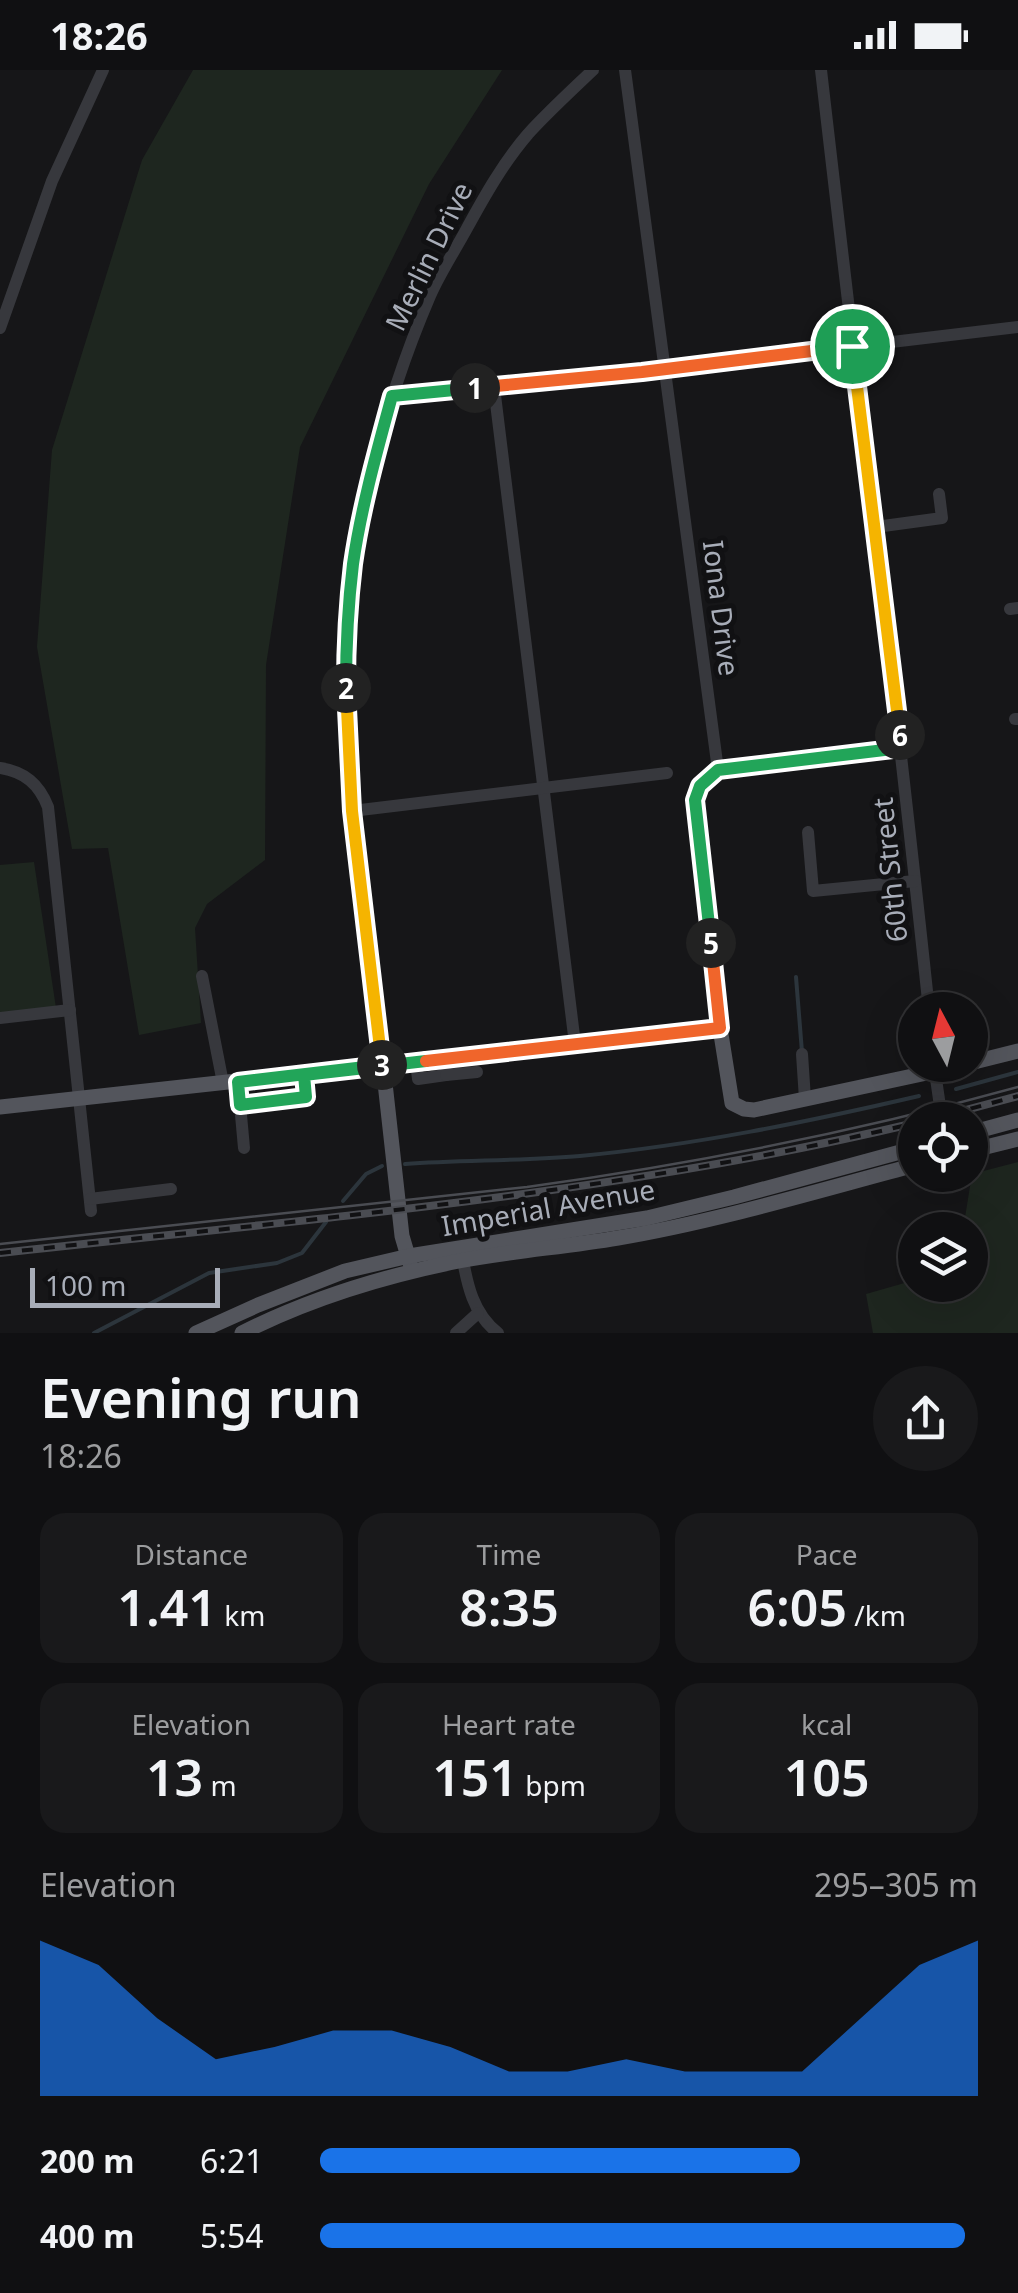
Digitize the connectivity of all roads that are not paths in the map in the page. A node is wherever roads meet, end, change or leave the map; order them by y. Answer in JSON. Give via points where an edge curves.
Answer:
{"nodes":[{"id":1,"x":103,"y":70,"type":"edge"},
{"id":2,"x":593,"y":70,"type":"edge"},
{"id":3,"x":625,"y":70,"type":"edge"},
{"id":4,"x":821,"y":70,"type":"edge"},
{"id":5,"x":1018,"y":327,"type":"edge"},
{"id":6,"x":0,"y":328,"type":"edge"},
{"id":7,"x":852,"y":346,"type":"junction"},
{"id":8,"x":666,"y":368,"type":"junction"},
{"id":9,"x":494,"y":386,"type":"junction"},
{"id":10,"x":392,"y":396,"type":"junction"},
{"id":11,"x":939,"y":494,"type":"dead end"},
{"id":12,"x":876,"y":527,"type":"junction"},
{"id":13,"x":901,"y":748,"type":"junction"},
{"id":14,"x":0,"y":768,"type":"edge"},
{"id":15,"x":718,"y":770,"type":"junction"},
{"id":16,"x":667,"y":773,"type":"dead end"},
{"id":17,"x":545,"y":789,"type":"junction"},
{"id":18,"x":352,"y":811,"type":"junction"},
{"id":19,"x":808,"y":832,"type":"dead end"},
{"id":20,"x":915,"y":881,"type":"junction"},
{"id":21,"x":202,"y":976,"type":"dead end"},
{"id":22,"x":926,"y":992,"type":"edge"},
{"id":23,"x":70,"y":1010,"type":"junction"},
{"id":24,"x":0,"y":1018,"type":"edge"},
{"id":25,"x":720,"y":1028,"type":"junction"},
{"id":26,"x":575,"y":1044,"type":"junction"},
{"id":27,"x":1018,"y":1051,"type":"edge"},
{"id":28,"x":802,"y":1054,"type":"dead end"},
{"id":29,"x":988,"y":1059,"type":"edge"},
{"id":30,"x":383,"y":1065,"type":"junction"},
{"id":31,"x":445,"y":1067,"type":"junction"},
{"id":32,"x":476,"y":1072,"type":"dead end"},
{"id":33,"x":304,"y":1075,"type":"junction"},
{"id":34,"x":898,"y":1077,"type":"edge"},
{"id":35,"x":230,"y":1082,"type":"junction"},
{"id":36,"x":80,"y":1098,"type":"junction"},
{"id":37,"x":806,"y":1099,"type":"junction"},
{"id":38,"x":240,"y":1105,"type":"junction"},
{"id":39,"x":0,"y":1107,"type":"edge"},
{"id":40,"x":1018,"y":1120,"type":"edge"},
{"id":41,"x":988,"y":1128,"type":"edge"},
{"id":42,"x":1018,"y":1140,"type":"edge"},
{"id":43,"x":988,"y":1147,"type":"edge"},
{"id":44,"x":244,"y":1148,"type":"dead end"},
{"id":45,"x":898,"y":1153,"type":"edge"},
{"id":46,"x":898,"y":1169,"type":"edge"},
{"id":47,"x":171,"y":1189,"type":"dead end"},
{"id":48,"x":462,"y":1254,"type":"junction"},
{"id":49,"x":410,"y":1264,"type":"junction"},
{"id":50,"x":258,"y":1305,"type":"junction"},
{"id":51,"x":478,"y":1313,"type":"junction"},
{"id":52,"x":260,"y":1328,"type":"edge"},
{"id":53,"x":196,"y":1333,"type":"edge"},
{"id":54,"x":242,"y":1333,"type":"edge"},
{"id":55,"x":456,"y":1333,"type":"edge"},
{"id":56,"x":498,"y":1333,"type":"edge"}],
"edges":[{"from":1,"to":6,"type":"street","via":[[52,181]]},
{"from":2,"to":10,"type":"street","name":"Merlin Drive","via":[[527,135],[492,183],[431,294]]},
{"from":3,"to":8,"type":"street","name":"Iona Drive"},
{"from":4,"to":7,"type":"street","name":"60th Street"},
{"from":5,"to":7,"type":"street"},
{"from":7,"to":8,"type":"street"},
{"from":7,"to":12,"type":"street","name":"60th Street"},
{"from":8,"to":9,"type":"street"},
{"from":8,"to":15,"type":"street","name":"Iona Drive"},
{"from":9,"to":10,"type":"street"},
{"from":9,"to":17,"type":"street"},
{"from":10,"to":18,"type":"street","name":"Merlin Drive","via":[[354,562],[346,658]]},
{"from":11,"to":12,"type":"street","via":[[942,518]]},
{"from":12,"to":13,"type":"street","name":"60th Street"},
{"from":13,"to":15,"type":"street"},
{"from":13,"to":20,"type":"street","name":"60th Street"},
{"from":14,"to":23,"type":"street","via":[[27,777],[48,808]]},
{"from":15,"to":25,"type":"street","via":[[695,800]]},
{"from":16,"to":17,"type":"street"},
{"from":17,"to":18,"type":"street"},
{"from":17,"to":26,"type":"street"},
{"from":18,"to":30,"type":"street","name":"Merlin Drive"},
{"from":19,"to":20,"type":"street","via":[[813,892]]},
{"from":20,"to":22,"type":"street","name":"60th Street"},
{"from":21,"to":35,"type":"street"},
{"from":23,"to":24,"type":"street"},
{"from":23,"to":36,"type":"street"},
{"from":25,"to":26,"type":"main road"},
{"from":25,"to":37,"type":"main road","via":[[732,1103],[754,1110]]},
{"from":26,"to":31,"type":"main road"},
{"from":27,"to":29,"type":"main road"},
{"from":28,"to":37,"type":"street"},
{"from":30,"to":31,"type":"main road"},
{"from":30,"to":33,"type":"main road"},
{"from":30,"to":49,"type":"main road","name":"Merlin Drive"},
{"from":31,"to":32,"type":"street"},
{"from":33,"to":35,"type":"main road"},
{"from":33,"to":38,"type":"street","via":[[306,1097]]},
{"from":34,"to":37,"type":"main road"},
{"from":35,"to":36,"type":"main road"},
{"from":35,"to":38,"type":"street"},
{"from":36,"to":39,"type":"main road"},
{"from":36,"to":47,"type":"street","via":[[90,1205]]},
{"from":38,"to":44,"type":"street"},
{"from":40,"to":41,"type":"main road"},
{"from":42,"to":43,"type":"main road"},
{"from":45,"to":48,"type":"main road","name":"Imperial Avenue","via":[[648,1218]]},
{"from":46,"to":48,"type":"main road","name":"Imperial Avenue","via":[[620,1238]]},
{"from":48,"to":49,"type":"main road","name":"Imperial Avenue"},
{"from":48,"to":51,"type":"street"},
{"from":49,"to":50,"type":"main road","name":"Imperial Avenue","via":[[345,1271]]},
{"from":49,"to":52,"type":"main road","name":"Imperial Avenue"},
{"from":50,"to":52,"type":"street"},
{"from":50,"to":53,"type":"main road","name":"Imperial Avenue"},
{"from":51,"to":55,"type":"street"},
{"from":51,"to":56,"type":"street"},
{"from":52,"to":54,"type":"main road","name":"Imperial Avenue"}]}
